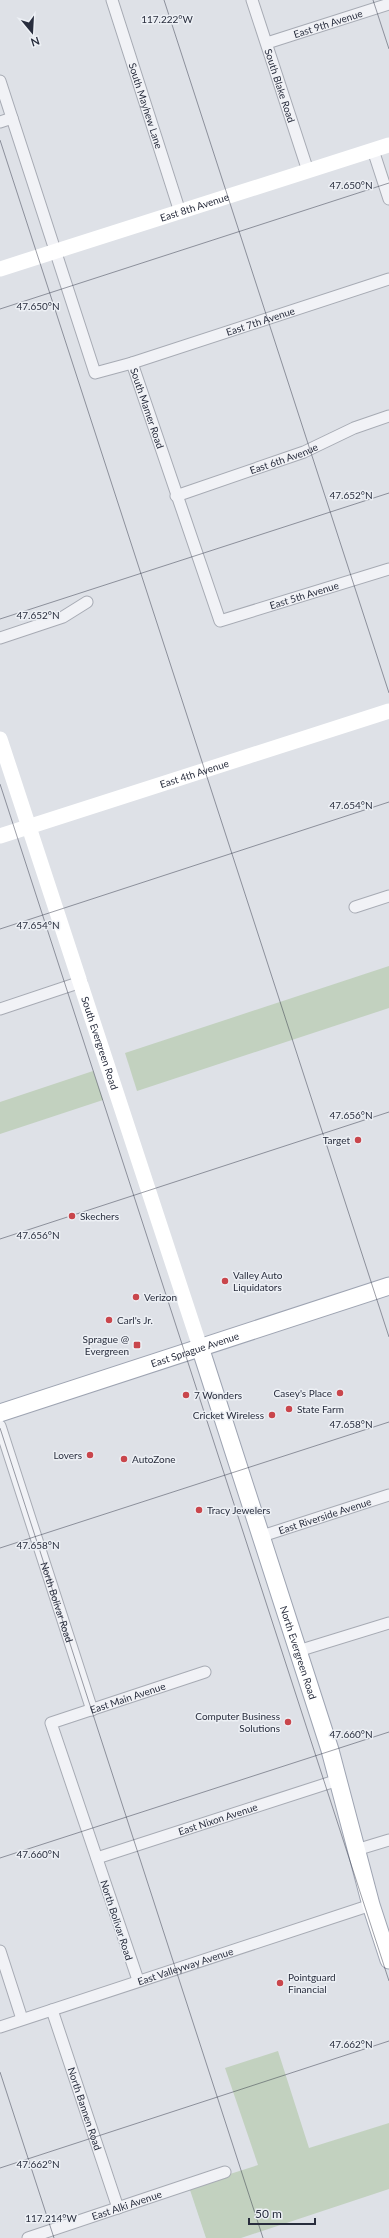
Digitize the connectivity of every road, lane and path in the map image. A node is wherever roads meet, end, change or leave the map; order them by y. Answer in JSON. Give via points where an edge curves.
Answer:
{"nodes":[{"id":1,"x":112,"y":0,"type":"edge"},
{"id":2,"x":252,"y":0,"type":"edge"},
{"id":3,"x":389,"y":4,"type":"edge"},
{"id":4,"x":266,"y":43,"type":"junction"},
{"id":5,"x":0,"y":81,"type":"edge"},
{"id":6,"x":12,"y":118,"type":"junction"},
{"id":7,"x":0,"y":122,"type":"edge"},
{"id":8,"x":389,"y":145,"type":"edge"},
{"id":9,"x":373,"y":150,"type":"junction"},
{"id":10,"x":308,"y":171,"type":"junction"},
{"id":11,"x":389,"y":199,"type":"edge"},
{"id":12,"x":180,"y":212,"type":"junction"},
{"id":13,"x":56,"y":251,"type":"junction"},
{"id":14,"x":0,"y":269,"type":"edge"},
{"id":15,"x":389,"y":279,"type":"edge"},
{"id":16,"x":132,"y":363,"type":"junction"},
{"id":17,"x":389,"y":416,"type":"edge"},
{"id":18,"x":176,"y":496,"type":"junction"},
{"id":19,"x":389,"y":569,"type":"edge"},
{"id":20,"x":87,"y":602,"type":"dead end"},
{"id":21,"x":220,"y":621,"type":"joint"},
{"id":22,"x":0,"y":638,"type":"edge"},
{"id":23,"x":389,"y":710,"type":"edge"},
{"id":24,"x":0,"y":739,"type":"edge"},
{"id":25,"x":30,"y":826,"type":"junction"},
{"id":26,"x":0,"y":836,"type":"edge"},
{"id":27,"x":389,"y":896,"type":"edge"},
{"id":28,"x":354,"y":907,"type":"dead end"},
{"id":29,"x":81,"y":982,"type":"junction"},
{"id":30,"x":0,"y":1009,"type":"edge"},
{"id":31,"x":389,"y":1286,"type":"edge"},
{"id":32,"x":200,"y":1347,"type":"junction"},
{"id":33,"x":0,"y":1413,"type":"edge"},
{"id":34,"x":0,"y":1426,"type":"edge"},
{"id":35,"x":389,"y":1495,"type":"edge"},
{"id":36,"x":262,"y":1536,"type":"junction"},
{"id":37,"x":389,"y":1623,"type":"edge"},
{"id":38,"x":298,"y":1651,"type":"junction"},
{"id":39,"x":204,"y":1672,"type":"dead end"},
{"id":40,"x":92,"y":1710,"type":"junction"},
{"id":41,"x":51,"y":1723,"type":"joint"},
{"id":42,"x":338,"y":1780,"type":"junction"},
{"id":43,"x":389,"y":1840,"type":"edge"},
{"id":44,"x":356,"y":1850,"type":"junction"},
{"id":45,"x":97,"y":1858,"type":"junction"},
{"id":46,"x":371,"y":1905,"type":"junction"},
{"id":47,"x":0,"y":1951,"type":"edge"},
{"id":48,"x":389,"y":1960,"type":"edge"},
{"id":49,"x":138,"y":1980,"type":"junction"},
{"id":50,"x":52,"y":2010,"type":"junction"},
{"id":51,"x":22,"y":2019,"type":"junction"},
{"id":52,"x":0,"y":2027,"type":"edge"},
{"id":53,"x":225,"y":2172,"type":"dead end"},
{"id":54,"x":118,"y":2208,"type":"junction"},
{"id":55,"x":28,"y":2238,"type":"edge"}],
"edges":[{"from":1,"to":12,"type":"street","name":"South Mayhew Lane"},
{"from":2,"to":4,"type":"street","name":"South Blake Road"},
{"from":3,"to":4,"type":"street","name":"East 9th Avenue"},
{"from":4,"to":10,"type":"street","name":"South Blake Road"},
{"from":5,"to":6,"type":"street","name":"South Mamer Road"},
{"from":6,"to":7,"type":"street"},
{"from":6,"to":13,"type":"street","name":"South Mamer Road"},
{"from":8,"to":9,"type":"street","name":"East 8th Avenue"},
{"from":9,"to":10,"type":"street","name":"East 8th Avenue"},
{"from":9,"to":11,"type":"street"},
{"from":10,"to":12,"type":"street","name":"East 8th Avenue"},
{"from":12,"to":13,"type":"street","name":"East 8th Avenue"},
{"from":13,"to":14,"type":"street","name":"East 8th Avenue"},
{"from":13,"to":16,"type":"street","name":"South Mamer Road","via":[[95,373]]},
{"from":15,"to":16,"type":"street","name":"East 7th Avenue"},
{"from":16,"to":18,"type":"street","name":"South Mamer Road"},
{"from":17,"to":18,"type":"street","name":"East 6th Avenue","via":[[354,428],[304,452]]},
{"from":18,"to":21,"type":"street","name":"South Mamer Road"},
{"from":19,"to":21,"type":"street","name":"East 5th Avenue"},
{"from":20,"to":22,"type":"street","via":[[63,618]]},
{"from":23,"to":25,"type":"street","name":"East 4th Avenue"},
{"from":24,"to":25,"type":"street","name":"South Evergreen Road"},
{"from":25,"to":26,"type":"street","name":"East 4th Avenue"},
{"from":25,"to":29,"type":"street","name":"South Evergreen Road"},
{"from":27,"to":28,"type":"street"},
{"from":29,"to":30,"type":"street"},
{"from":29,"to":32,"type":"street","name":"South Evergreen Road"},
{"from":31,"to":32,"type":"main road","name":"East Sprague Avenue"},
{"from":32,"to":33,"type":"main road","name":"East Sprague Avenue"},
{"from":32,"to":36,"type":"main road","name":"North Evergreen Road"},
{"from":34,"to":40,"type":"street","name":"North Bolivar Road"},
{"from":35,"to":36,"type":"street","name":"East Riverside Avenue"},
{"from":36,"to":38,"type":"main road","name":"North Evergreen Road"},
{"from":37,"to":38,"type":"street"},
{"from":38,"to":42,"type":"main road","name":"North Evergreen Road"},
{"from":39,"to":40,"type":"street","name":"East Main Avenue"},
{"from":40,"to":41,"type":"street","name":"East Main Avenue"},
{"from":41,"to":45,"type":"street","name":"North Bolivar Road"},
{"from":42,"to":44,"type":"main road","name":"North Evergreen Road"},
{"from":42,"to":45,"type":"street","name":"East Nixon Avenue"},
{"from":43,"to":44,"type":"street"},
{"from":44,"to":46,"type":"main road","name":"North Evergreen Road"},
{"from":45,"to":49,"type":"street","name":"North Bolivar Road"},
{"from":46,"to":48,"type":"main road","name":"North Evergreen Road"},
{"from":46,"to":49,"type":"street","name":"East Valleyway Avenue"},
{"from":47,"to":51,"type":"street"},
{"from":49,"to":50,"type":"street","name":"East Valleyway Avenue"},
{"from":50,"to":51,"type":"street","name":"East Valleyway Avenue"},
{"from":50,"to":54,"type":"street","name":"North Bannen Road"},
{"from":51,"to":52,"type":"street","name":"East Valleyway Avenue"},
{"from":53,"to":54,"type":"street","name":"East Alki Avenue"},
{"from":54,"to":55,"type":"street","name":"East Alki Avenue"}]}
